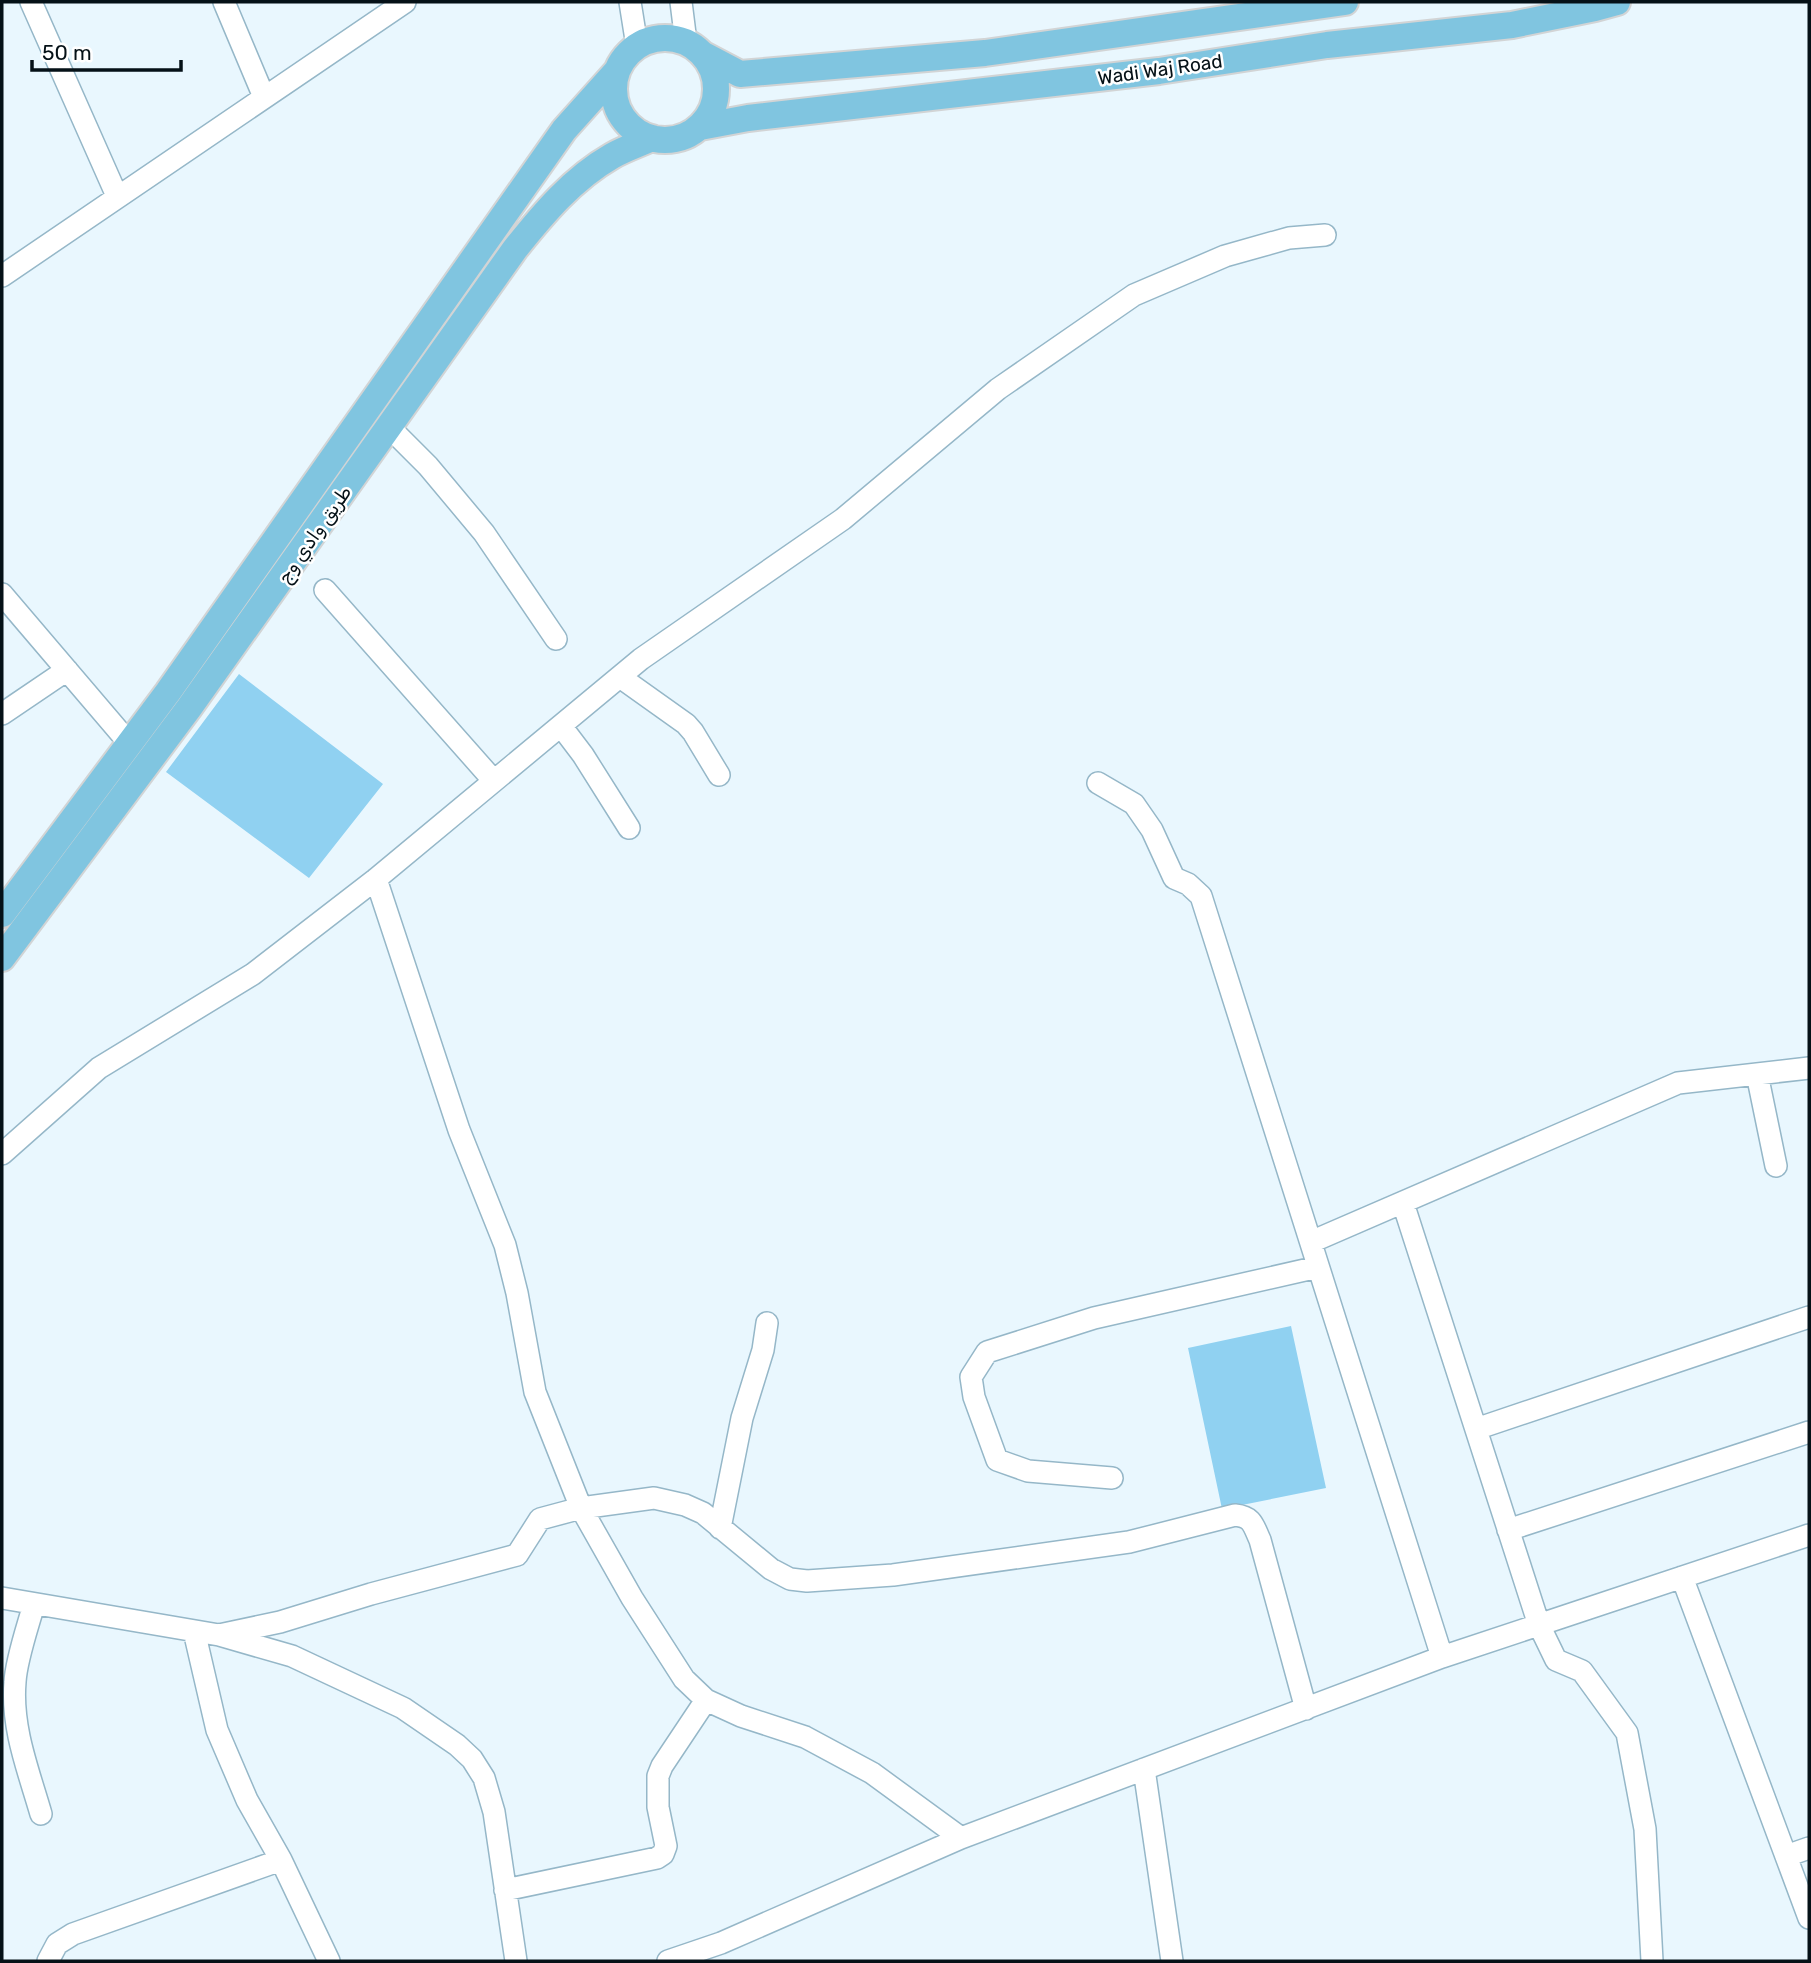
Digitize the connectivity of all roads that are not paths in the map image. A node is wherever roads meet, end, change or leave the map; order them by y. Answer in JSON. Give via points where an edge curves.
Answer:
{"nodes":[{"id":1,"x":32,"y":2,"type":"edge"},
{"id":2,"x":224,"y":2,"type":"edge"},
{"id":3,"x":405,"y":2,"type":"edge"},
{"id":4,"x":630,"y":2,"type":"edge"},
{"id":5,"x":681,"y":2,"type":"edge"},
{"id":6,"x":1345,"y":2,"type":"edge"},
{"id":7,"x":1617,"y":2,"type":"edge"},
{"id":8,"x":637,"y":46,"type":"junction"},
{"id":9,"x":694,"y":48,"type":"junction"},
{"id":10,"x":617,"y":72,"type":"junction"},
{"id":11,"x":264,"y":97,"type":"junction"},
{"id":12,"x":701,"y":127,"type":"junction"},
{"id":13,"x":652,"y":138,"type":"junction"},
{"id":14,"x":117,"y":196,"type":"junction"},
{"id":15,"x":1325,"y":235,"type":"dead end"},
{"id":16,"x":2,"y":275,"type":"edge"},
{"id":17,"x":389,"y":427,"type":"junction"},
{"id":18,"x":325,"y":590,"type":"dead end"},
{"id":19,"x":2,"y":594,"type":"edge"},
{"id":20,"x":556,"y":639,"type":"dead end"},
{"id":21,"x":67,"y":670,"type":"junction"},
{"id":22,"x":621,"y":677,"type":"junction"},
{"id":23,"x":2,"y":714,"type":"edge"},
{"id":24,"x":561,"y":726,"type":"junction"},
{"id":25,"x":129,"y":743,"type":"junction"},
{"id":26,"x":719,"y":775,"type":"dead end"},
{"id":27,"x":494,"y":781,"type":"junction"},
{"id":28,"x":1098,"y":783,"type":"dead end"},
{"id":29,"x":629,"y":828,"type":"dead end"},
{"id":30,"x":376,"y":879,"type":"junction"},
{"id":31,"x":2,"y":914,"type":"edge"},
{"id":32,"x":2,"y":958,"type":"edge"},
{"id":33,"x":1809,"y":1068,"type":"edge"},
{"id":34,"x":1758,"y":1074,"type":"junction"},
{"id":35,"x":2,"y":1154,"type":"edge"},
{"id":36,"x":1776,"y":1166,"type":"dead end"},
{"id":37,"x":1403,"y":1203,"type":"junction"},
{"id":38,"x":1311,"y":1242,"type":"junction"},
{"id":39,"x":1318,"y":1267,"type":"junction"},
{"id":40,"x":1809,"y":1317,"type":"edge"},
{"id":41,"x":767,"y":1323,"type":"dead end"},
{"id":42,"x":1476,"y":1429,"type":"junction"},
{"id":43,"x":1809,"y":1432,"type":"edge"},
{"id":44,"x":1112,"y":1478,"type":"dead end"},
{"id":45,"x":581,"y":1508,"type":"junction"},
{"id":46,"x":720,"y":1528,"type":"junction"},
{"id":47,"x":1508,"y":1530,"type":"junction"},
{"id":48,"x":1809,"y":1535,"type":"edge"},
{"id":49,"x":1682,"y":1577,"type":"junction"},
{"id":50,"x":2,"y":1598,"type":"edge"},
{"id":51,"x":34,"y":1604,"type":"junction"},
{"id":52,"x":1539,"y":1625,"type":"junction"},
{"id":53,"x":194,"y":1631,"type":"junction"},
{"id":54,"x":219,"y":1635,"type":"junction"},
{"id":55,"x":1442,"y":1657,"type":"junction"},
{"id":56,"x":706,"y":1700,"type":"junction"},
{"id":57,"x":1306,"y":1709,"type":"junction"},
{"id":58,"x":1144,"y":1769,"type":"junction"},
{"id":59,"x":41,"y":1814,"type":"dead end"},
{"id":60,"x":961,"y":1838,"type":"junction"},
{"id":61,"x":1809,"y":1848,"type":"edge"},
{"id":62,"x":1786,"y":1856,"type":"junction"},
{"id":63,"x":281,"y":1860,"type":"junction"},
{"id":64,"x":505,"y":1890,"type":"junction"},
{"id":65,"x":1809,"y":1917,"type":"edge"},
{"id":66,"x":48,"y":1961,"type":"edge"},
{"id":67,"x":329,"y":1961,"type":"edge"},
{"id":68,"x":516,"y":1961,"type":"edge"},
{"id":69,"x":668,"y":1961,"type":"edge"},
{"id":70,"x":1172,"y":1961,"type":"edge"},
{"id":71,"x":1652,"y":1961,"type":"edge"}],
"edges":[{"from":1,"to":14,"type":"street"},
{"from":2,"to":11,"type":"street"},
{"from":3,"to":11,"type":"street"},
{"from":4,"to":8,"type":"street"},
{"from":5,"to":9,"type":"street"},
{"from":6,"to":9,"type":"main road","name":"Wadi Waj Road","via":[[985,53],[740,74]]},
{"from":7,"to":12,"type":"main road","name":"Wadi Waj Road","via":[[1512,24]]},
{"from":8,"to":9,"type":"main road","via":[[668,38]]},
{"from":8,"to":10,"type":"main road","via":[[624,57]]},
{"from":9,"to":12,"type":"main road","via":[[715,80],[715,97]]},
{"from":10,"to":13,"type":"main road","via":[[614,88],[624,121]]},
{"from":10,"to":25,"type":"main road","name":"طريق وادي وج","via":[[556,141]]},
{"from":11,"to":14,"type":"street"},
{"from":12,"to":13,"type":"main road","via":[[686,136]]},
{"from":13,"to":17,"type":"main road","name":"طريق وادي وج","via":[[579,178],[549,207]]},
{"from":14,"to":16,"type":"street"},
{"from":15,"to":22,"type":"street","via":[[1289,238],[1225,256],[1133,295],[998,389],[843,519]]},
{"from":17,"to":20,"type":"street","via":[[484,533]]},
{"from":17,"to":32,"type":"main road","name":"طريق وادي وج"},
{"from":18,"to":27,"type":"street"},
{"from":19,"to":21,"type":"street"},
{"from":21,"to":23,"type":"street"},
{"from":21,"to":25,"type":"street"},
{"from":22,"to":24,"type":"street"},
{"from":22,"to":26,"type":"street","via":[[686,724]]},
{"from":24,"to":27,"type":"street"},
{"from":24,"to":29,"type":"street"},
{"from":25,"to":31,"type":"main road","name":"طريق وادي وج"},
{"from":27,"to":30,"type":"street"},
{"from":28,"to":38,"type":"street","via":[[1133,804],[1152,830],[1174,878],[1202,896]]},
{"from":30,"to":35,"type":"street","via":[[253,974],[99,1068]]},
{"from":30,"to":45,"type":"street","via":[[459,1130],[505,1245],[535,1392]]},
{"from":33,"to":34,"type":"street"},
{"from":34,"to":36,"type":"street"},
{"from":34,"to":37,"type":"street","via":[[1678,1083]]},
{"from":37,"to":38,"type":"street"},
{"from":37,"to":42,"type":"street"},
{"from":38,"to":39,"type":"street"},
{"from":39,"to":44,"type":"street","via":[[1094,1318],[987,1352],[971,1377],[997,1460],[1028,1471]]},
{"from":39,"to":55,"type":"street"},
{"from":40,"to":42,"type":"street"},
{"from":41,"to":46,"type":"street"},
{"from":42,"to":47,"type":"street"},
{"from":43,"to":47,"type":"street"},
{"from":45,"to":46,"type":"street","via":[[653,1498],[703,1513]]},
{"from":45,"to":54,"type":"street","via":[[540,1519],[517,1555]]},
{"from":45,"to":56,"type":"street","via":[[684,1679]]},
{"from":46,"to":57,"type":"street","via":[[771,1569],[807,1581],[893,1575],[1091,1548],[1245,1516],[1260,1540]]},
{"from":47,"to":52,"type":"street"},
{"from":48,"to":49,"type":"street"},
{"from":49,"to":52,"type":"street"},
{"from":49,"to":62,"type":"street"},
{"from":50,"to":51,"type":"street"},
{"from":51,"to":53,"type":"street"},
{"from":51,"to":59,"type":"street","via":[[15,1680],[15,1715]]},
{"from":52,"to":55,"type":"street"},
{"from":52,"to":71,"type":"street","via":[[1556,1660],[1582,1671],[1628,1733],[1645,1829]]},
{"from":53,"to":54,"type":"street"},
{"from":53,"to":63,"type":"street","via":[[217,1730],[247,1800]]},
{"from":54,"to":64,"type":"street","via":[[304,1661],[403,1708],[457,1745],[484,1778],[494,1812]]},
{"from":55,"to":57,"type":"street"},
{"from":56,"to":60,"type":"street","via":[[805,1737],[872,1773]]},
{"from":56,"to":64,"type":"street","via":[[659,1776],[663,1854]]},
{"from":57,"to":58,"type":"street"},
{"from":58,"to":60,"type":"street"},
{"from":58,"to":70,"type":"street"},
{"from":60,"to":69,"type":"street","via":[[721,1943]]},
{"from":61,"to":62,"type":"street"},
{"from":62,"to":65,"type":"street"},
{"from":63,"to":66,"type":"street","via":[[73,1934],[57,1944]]},
{"from":63,"to":67,"type":"street"},
{"from":64,"to":68,"type":"street"}]}
